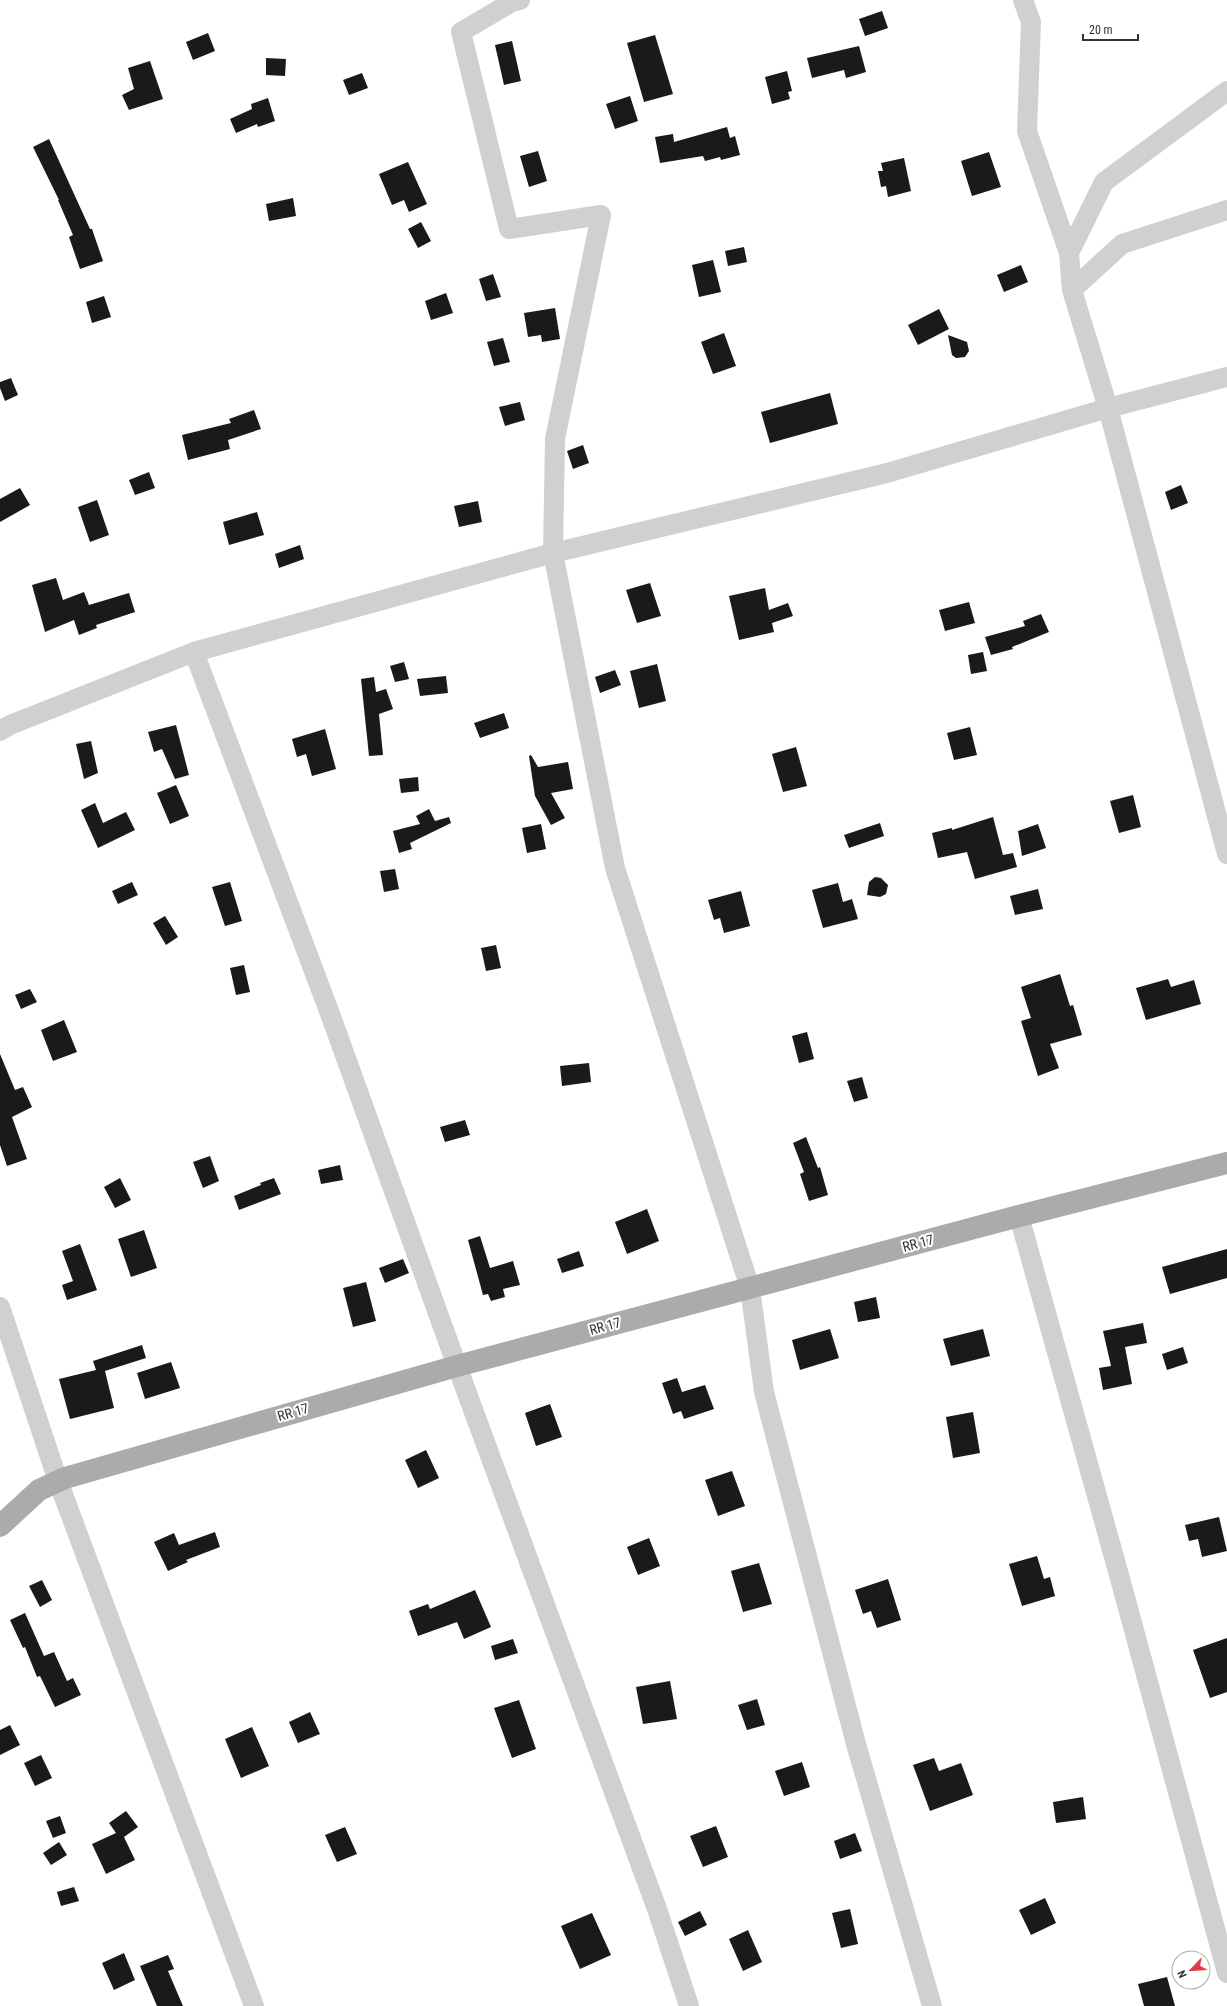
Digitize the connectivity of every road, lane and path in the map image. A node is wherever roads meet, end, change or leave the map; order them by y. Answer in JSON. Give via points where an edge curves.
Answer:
{"nodes":[{"id":1,"x":520,"y":0,"type":"edge"},
{"id":2,"x":1023,"y":0,"type":"edge"},
{"id":3,"x":1227,"y":91,"type":"edge"},
{"id":4,"x":1227,"y":210,"type":"edge"},
{"id":5,"x":1069,"y":253,"type":"junction"},
{"id":6,"x":1072,"y":290,"type":"junction"},
{"id":7,"x":1227,"y":377,"type":"edge"},
{"id":8,"x":1108,"y":408,"type":"junction"},
{"id":9,"x":554,"y":553,"type":"junction"},
{"id":10,"x":194,"y":652,"type":"junction"},
{"id":11,"x":0,"y":731,"type":"edge"},
{"id":12,"x":1227,"y":854,"type":"edge"},
{"id":13,"x":1227,"y":1162,"type":"edge"},
{"id":14,"x":1019,"y":1216,"type":"junction"},
{"id":15,"x":750,"y":1288,"type":"junction"},
{"id":16,"x":0,"y":1307,"type":"edge"},
{"id":17,"x":456,"y":1366,"type":"junction"},
{"id":18,"x":58,"y":1481,"type":"junction"},
{"id":19,"x":0,"y":1526,"type":"edge"},
{"id":20,"x":1227,"y":1973,"type":"edge"},
{"id":21,"x":254,"y":2006,"type":"edge"},
{"id":22,"x":689,"y":2006,"type":"edge"},
{"id":23,"x":932,"y":2006,"type":"edge"}],
"edges":[{"from":1,"to":9,"type":"street","via":[[512,2],[461,32],[509,229],[601,215],[555,439]]},
{"from":2,"to":5,"type":"street","via":[[1031,22],[1027,131]]},
{"from":3,"to":5,"type":"street","via":[[1104,182]]},
{"from":4,"to":6,"type":"street","via":[[1122,244]]},
{"from":5,"to":6,"type":"street"},
{"from":6,"to":8,"type":"street"},
{"from":7,"to":8,"type":"street"},
{"from":8,"to":9,"type":"street","via":[[887,472]]},
{"from":8,"to":12,"type":"street"},
{"from":9,"to":10,"type":"street"},
{"from":9,"to":15,"type":"street","via":[[615,868]]},
{"from":10,"to":11,"type":"street","via":[[10,724]]},
{"from":10,"to":17,"type":"street","via":[[332,1018]]},
{"from":13,"to":14,"type":"main road","name":"RR 17","number":"RR 17"},
{"from":14,"to":15,"type":"main road","name":"RR 17","number":"RR 17"},
{"from":14,"to":20,"type":"street"},
{"from":15,"to":17,"type":"main road","name":"RR 17","number":"RR 17"},
{"from":15,"to":23,"type":"street","via":[[764,1392],[856,1744]]},
{"from":16,"to":18,"type":"street"},
{"from":17,"to":18,"type":"main road","name":"RR 17","number":"RR 17"},
{"from":17,"to":22,"type":"street","via":[[657,1909]]},
{"from":18,"to":19,"type":"main road","name":"RR 17","number":"RR 17","via":[[39,1490]]},
{"from":18,"to":21,"type":"street"}]}
